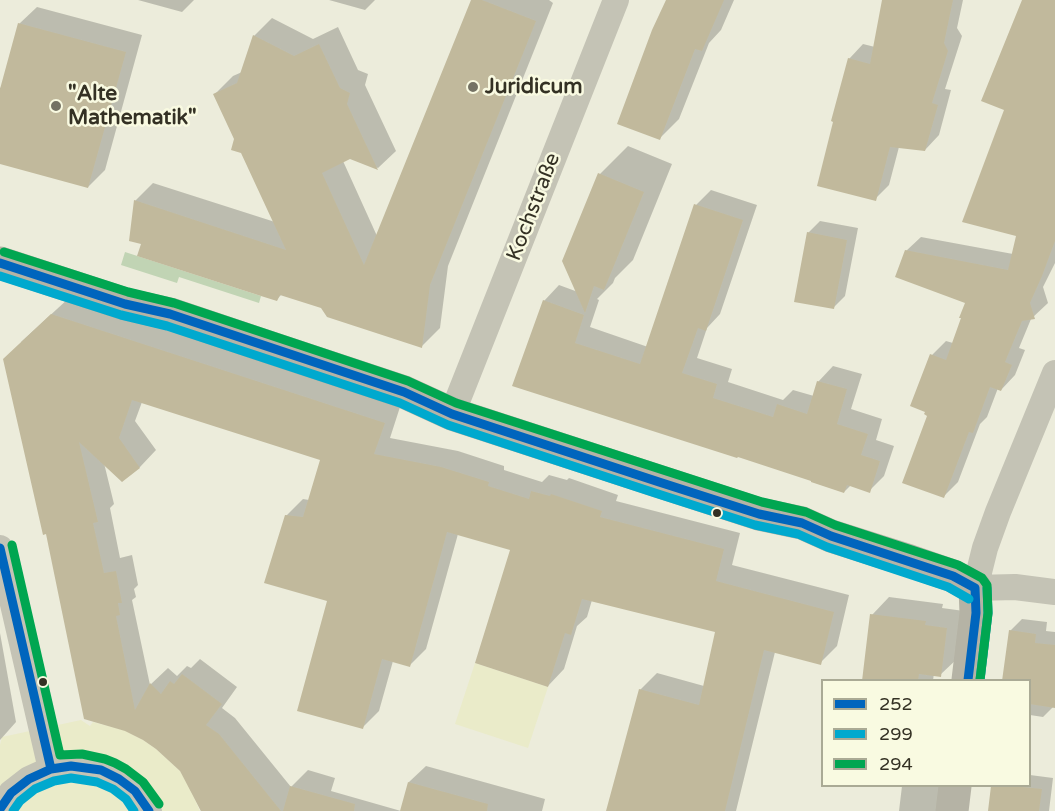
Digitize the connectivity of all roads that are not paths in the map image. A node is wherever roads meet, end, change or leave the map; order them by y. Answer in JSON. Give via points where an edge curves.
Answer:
{"nodes":[{"id":1,"x":616,"y":0,"type":"edge"},
{"id":2,"x":0,"y":263,"type":"edge"},
{"id":3,"x":1055,"y":372,"type":"edge"},
{"id":4,"x":452,"y":414,"type":"junction"},
{"id":5,"x":0,"y":548,"type":"edge"},
{"id":6,"x":975,"y":588,"type":"junction"},
{"id":7,"x":1055,"y":592,"type":"edge"},
{"id":8,"x":968,"y":679,"type":"edge"},
{"id":9,"x":51,"y":769,"type":"junction"},
{"id":10,"x":955,"y":787,"type":"edge"},
{"id":11,"x":0,"y":809,"type":"edge"},
{"id":12,"x":149,"y":811,"type":"edge"},
{"id":13,"x":952,"y":811,"type":"edge"}],
"edges":[{"from":1,"to":4,"type":"street","name":"Kochstraße"},
{"from":2,"to":4,"type":"street","via":[[125,304],[170,314],[404,392]]},
{"from":3,"to":6,"type":"street","via":[[995,521]]},
{"from":4,"to":6,"type":"street","via":[[759,514],[802,523],[952,576]]},
{"from":5,"to":9,"type":"street"},
{"from":6,"to":7,"type":"street"},
{"from":6,"to":8,"type":"street"},
{"from":9,"to":11,"type":"street","via":[[20,785]]},
{"from":9,"to":12,"type":"street","via":[[81,766],[111,774],[135,791]]},
{"from":10,"to":13,"type":"street"}]}
